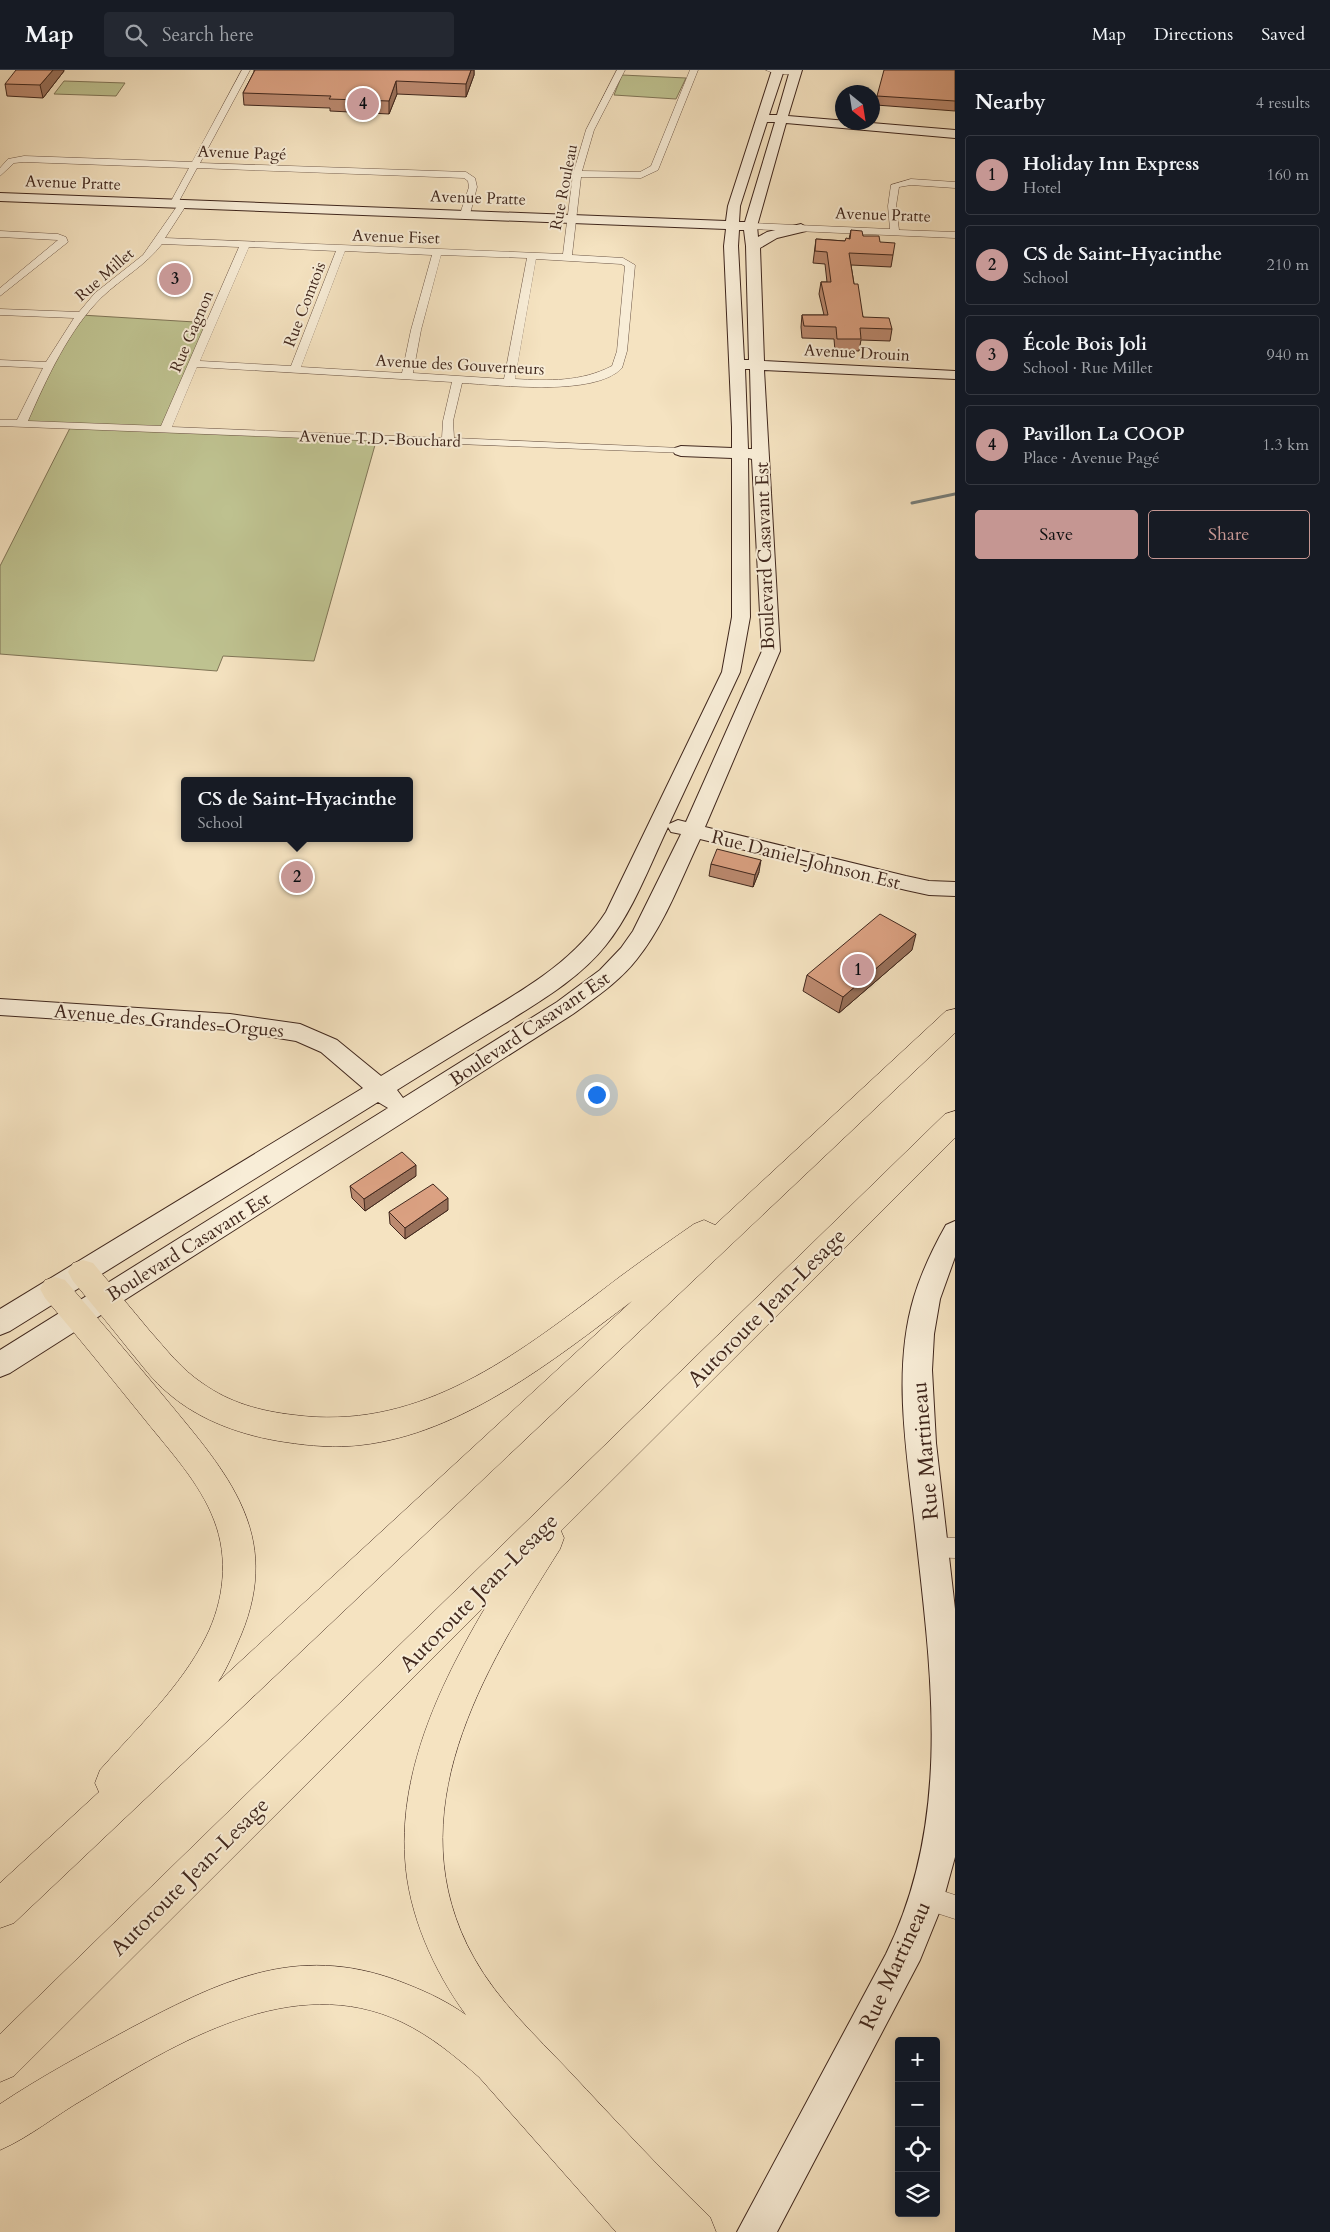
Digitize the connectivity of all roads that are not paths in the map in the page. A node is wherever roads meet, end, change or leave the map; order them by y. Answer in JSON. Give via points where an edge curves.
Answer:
{"nodes":[{"id":1,"x":246,"y":70,"type":"edge"},
{"id":2,"x":621,"y":70,"type":"edge"},
{"id":3,"x":694,"y":70,"type":"edge"},
{"id":4,"x":770,"y":70,"type":"edge"},
{"id":5,"x":778,"y":70,"type":"edge"},
{"id":6,"x":795,"y":71,"type":"edge"},
{"id":7,"x":786,"y":104,"type":"junction"},
{"id":8,"x":762,"y":118,"type":"junction"},
{"id":9,"x":782,"y":119,"type":"junction"},
{"id":10,"x":820,"y":122,"type":"junction"},
{"id":11,"x":955,"y":134,"type":"edge"},
{"id":12,"x":778,"y":135,"type":"junction"},
{"id":13,"x":196,"y":165,"type":"junction"},
{"id":14,"x":0,"y":173,"type":"edge"},
{"id":15,"x":577,"y":174,"type":"junction"},
{"id":16,"x":955,"y":185,"type":"edge"},
{"id":17,"x":0,"y":197,"type":"edge"},
{"id":18,"x":178,"y":204,"type":"junction"},
{"id":19,"x":734,"y":206,"type":"junction"},
{"id":20,"x":466,"y":214,"type":"junction"},
{"id":21,"x":570,"y":218,"type":"junction"},
{"id":22,"x":684,"y":223,"type":"junction"},
{"id":23,"x":732,"y":225,"type":"junction"},
{"id":24,"x":750,"y":226,"type":"junction"},
{"id":25,"x":801,"y":228,"type":"junction"},
{"id":26,"x":895,"y":232,"type":"junction"},
{"id":27,"x":0,"y":234,"type":"edge"},
{"id":28,"x":955,"y":235,"type":"edge"},
{"id":29,"x":160,"y":241,"type":"junction"},
{"id":30,"x":245,"y":245,"type":"junction"},
{"id":31,"x":731,"y":246,"type":"junction"},
{"id":32,"x":753,"y":246,"type":"junction"},
{"id":33,"x":341,"y":249,"type":"junction"},
{"id":34,"x":437,"y":253,"type":"junction"},
{"id":35,"x":532,"y":256,"type":"junction"},
{"id":36,"x":566,"y":257,"type":"junction"},
{"id":37,"x":630,"y":265,"type":"joint"},
{"id":38,"x":0,"y":293,"type":"edge"},
{"id":39,"x":0,"y":312,"type":"edge"},
{"id":40,"x":81,"y":315,"type":"junction"},
{"id":41,"x":0,"y":363,"type":"edge"},
{"id":42,"x":194,"y":364,"type":"junction"},
{"id":43,"x":737,"y":364,"type":"junction"},
{"id":44,"x":757,"y":364,"type":"junction"},
{"id":45,"x":51,"y":365,"type":"junction"},
{"id":46,"x":295,"y":369,"type":"junction"},
{"id":47,"x":955,"y":375,"type":"edge"},
{"id":48,"x":406,"y":376,"type":"junction"},
{"id":49,"x":458,"y":379,"type":"junction"},
{"id":50,"x":509,"y":382,"type":"junction"},
{"id":51,"x":0,"y":422,"type":"edge"},
{"id":52,"x":22,"y":424,"type":"junction"},
{"id":53,"x":165,"y":430,"type":"junction"},
{"id":54,"x":448,"y":441,"type":"junction"},
{"id":55,"x":681,"y":451,"type":"junction"},
{"id":56,"x":739,"y":453,"type":"junction"},
{"id":57,"x":760,"y":454,"type":"junction"},
{"id":58,"x":740,"y":490,"type":"junction"},
{"id":59,"x":658,"y":823,"type":"junction"},
{"id":60,"x":692,"y":830,"type":"junction"},
{"id":61,"x":955,"y":889,"type":"edge"},
{"id":62,"x":0,"y":1007,"type":"edge"},
{"id":63,"x":955,"y":1018,"type":"edge"},
{"id":64,"x":380,"y":1089,"type":"junction"},
{"id":65,"x":403,"y":1110,"type":"junction"},
{"id":66,"x":955,"y":1121,"type":"edge"},
{"id":67,"x":804,"y":1159,"type":"junction"},
{"id":68,"x":955,"y":1232,"type":"edge"},
{"id":69,"x":83,"y":1272,"type":"junction"},
{"id":70,"x":55,"y":1289,"type":"junction"},
{"id":71,"x":106,"y":1298,"type":"junction"},
{"id":72,"x":78,"y":1316,"type":"junction"},
{"id":73,"x":0,"y":1324,"type":"edge"},
{"id":74,"x":0,"y":1365,"type":"edge"},
{"id":75,"x":574,"y":1496,"type":"junction"},
{"id":76,"x":944,"y":1548,"type":"edge"},
{"id":77,"x":952,"y":1755,"type":"edge"},
{"id":78,"x":36,"y":1875,"type":"junction"},
{"id":79,"x":941,"y":1903,"type":"edge"},
{"id":80,"x":0,"y":1909,"type":"edge"},
{"id":81,"x":0,"y":2062,"type":"edge"},
{"id":82,"x":0,"y":2128,"type":"edge"},
{"id":83,"x":620,"y":2217,"type":"edge"},
{"id":84,"x":645,"y":2232,"type":"edge"},
{"id":85,"x":695,"y":2232,"type":"edge"},
{"id":86,"x":756,"y":2232,"type":"edge"}],
"edges":[{"from":1,"to":13,"type":"street","name":"Rue Millet"},
{"from":2,"to":15,"type":"street","name":"Rue Rouleau","via":[[590,130]]},
{"from":3,"to":15,"type":"street","via":[[655,168],[641,175]]},
{"from":4,"to":5,"type":"street"},
{"from":5,"to":6,"type":"street"},
{"from":5,"to":8,"type":"street","name":"Boulevard Casavant Est"},
{"from":6,"to":7,"type":"street"},
{"from":7,"to":9,"type":"street"},
{"from":7,"to":10,"type":"street","via":[[800,116]]},
{"from":8,"to":9,"type":"street"},
{"from":8,"to":19,"type":"street","name":"Boulevard Casavant Est"},
{"from":9,"to":10,"type":"street"},
{"from":9,"to":12,"type":"street"},
{"from":10,"to":11,"type":"street"},
{"from":10,"to":12,"type":"street"},
{"from":12,"to":24,"type":"street"},
{"from":13,"to":14,"type":"street","name":"Avenue Pagé","via":[[18,160],[4,166]]},
{"from":13,"to":18,"type":"street","name":"Rue Millet"},
{"from":13,"to":20,"type":"street","name":"Avenue Pagé","via":[[466,175],[472,180],[473,187]]},
{"from":15,"to":21,"type":"street","name":"Rue Rouleau"},
{"from":16,"to":26,"type":"street","via":[[911,182],[895,185],[892,206]]},
{"from":17,"to":18,"type":"street","name":"Avenue Pratte"},
{"from":18,"to":20,"type":"street","name":"Avenue Pratte"},
{"from":18,"to":29,"type":"street","name":"Rue Millet"},
{"from":19,"to":22,"type":"street","via":[[721,217]]},
{"from":19,"to":23,"type":"street","name":"Boulevard Casavant Est"},
{"from":20,"to":21,"type":"street","name":"Avenue Pratte"},
{"from":21,"to":22,"type":"street","name":"Avenue Pratte"},
{"from":21,"to":36,"type":"street","name":"Rue Rouleau"},
{"from":22,"to":23,"type":"street","name":"Avenue Pratte"},
{"from":22,"to":31,"type":"street","via":[[720,235]]},
{"from":23,"to":24,"type":"street","name":"Avenue Pratte"},
{"from":23,"to":31,"type":"street","name":"Boulevard Casavant Est"},
{"from":24,"to":25,"type":"street","name":"Avenue Pratte"},
{"from":24,"to":32,"type":"street","name":"Boulevard Casavant Est"},
{"from":25,"to":26,"type":"street","name":"Avenue Pratte"},
{"from":25,"to":32,"type":"street","via":[[772,235]]},
{"from":26,"to":28,"type":"street","name":"Avenue Pratte"},
{"from":27,"to":38,"type":"street","via":[[63,239],[13,277]]},
{"from":29,"to":30,"type":"street","name":"Avenue Fiset"},
{"from":29,"to":40,"type":"street","name":"Rue Millet","via":[[145,259],[94,300]]},
{"from":30,"to":33,"type":"street","name":"Avenue Fiset"},
{"from":30,"to":42,"type":"street","name":"Rue Gagnon"},
{"from":31,"to":43,"type":"street","name":"Boulevard Casavant Est"},
{"from":32,"to":44,"type":"street","name":"Boulevard Casavant Est"},
{"from":33,"to":34,"type":"street","name":"Avenue Fiset"},
{"from":33,"to":46,"type":"street","name":"Rue Comtois"},
{"from":34,"to":35,"type":"street","name":"Avenue Fiset"},
{"from":34,"to":48,"type":"street"},
{"from":35,"to":36,"type":"street","name":"Avenue Fiset"},
{"from":35,"to":50,"type":"street"},
{"from":36,"to":37,"type":"street","name":"Avenue Fiset","via":[[623,260]]},
{"from":37,"to":50,"type":"street","name":"Avenue des Gouverneurs","via":[[622,351],[617,368],[578,382]]},
{"from":39,"to":40,"type":"street"},
{"from":40,"to":45,"type":"street","name":"Rue Millet"},
{"from":41,"to":45,"type":"street"},
{"from":42,"to":46,"type":"street","name":"Avenue des Gouverneurs"},
{"from":42,"to":53,"type":"street","name":"Rue Gagnon"},
{"from":43,"to":44,"type":"street"},
{"from":43,"to":56,"type":"street","name":"Boulevard Casavant Est"},
{"from":44,"to":47,"type":"street","name":"Avenue Drouin"},
{"from":44,"to":57,"type":"street","name":"Boulevard Casavant Est"},
{"from":45,"to":52,"type":"street","name":"Rue Millet"},
{"from":46,"to":48,"type":"street","name":"Avenue des Gouverneurs"},
{"from":48,"to":49,"type":"street","name":"Avenue des Gouverneurs"},
{"from":49,"to":50,"type":"street","name":"Avenue des Gouverneurs"},
{"from":49,"to":54,"type":"street","via":[[448,421]]},
{"from":51,"to":52,"type":"street","name":"Avenue T.D.-Bouchard"},
{"from":52,"to":53,"type":"street","name":"Avenue T.D.-Bouchard"},
{"from":53,"to":54,"type":"street","name":"Avenue T.D.-Bouchard"},
{"from":54,"to":55,"type":"street","name":"Avenue T.D.-Bouchard"},
{"from":55,"to":56,"type":"street","name":"Avenue T.D.-Bouchard"},
{"from":55,"to":58,"type":"street","via":[[705,458],[722,469]]},
{"from":56,"to":57,"type":"street","name":"Avenue T.D.-Bouchard"},
{"from":56,"to":58,"type":"street","name":"Boulevard Casavant Est"},
{"from":57,"to":60,"type":"street","name":"Boulevard Casavant Est","via":[[771,651]]},
{"from":58,"to":59,"type":"street","name":"Boulevard Casavant Est","via":[[741,617],[731,672]]},
{"from":59,"to":60,"type":"street","name":"Rue Daniel-Johnson Est"},
{"from":59,"to":64,"type":"street","name":"Boulevard Casavant Est","via":[[611,923],[587,953],[542,989]]},
{"from":60,"to":61,"type":"street","name":"Rue Daniel-Johnson Est","via":[[906,884]]},
{"from":60,"to":65,"type":"street","name":"Boulevard Casavant Est","via":[[643,934],[614,971],[571,1004]]},
{"from":62,"to":64,"type":"street","name":"Avenue des Grandes-Orgues","via":[[221,1021],[280,1028],[329,1046]]},
{"from":63,"to":67,"type":"highway"},
{"from":64,"to":65,"type":"street","name":"Avenue des Grandes-Orgues"},
{"from":64,"to":69,"type":"street","name":"Boulevard Casavant Est"},
{"from":65,"to":71,"type":"street","name":"Boulevard Casavant Est"},
{"from":66,"to":75,"type":"highway","name":"Autoroute Jean-Lesage"},
{"from":67,"to":71,"type":"highway","via":[[497,1381],[432,1413],[376,1429],[336,1433],[293,1430],[250,1421],[210,1405],[168,1374]]},
{"from":67,"to":78,"type":"highway"},
{"from":68,"to":76,"type":"street","name":"Rue Martineau","via":[[930,1288],[918,1346],[918,1396]]},
{"from":69,"to":70,"type":"street","name":"Boulevard Casavant Est"},
{"from":69,"to":71,"type":"highway"},
{"from":70,"to":72,"type":"highway"},
{"from":70,"to":73,"type":"street","name":"Boulevard Casavant Est"},
{"from":71,"to":72,"type":"street","name":"Boulevard Casavant Est"},
{"from":72,"to":74,"type":"street","name":"Boulevard Casavant Est"},
{"from":72,"to":78,"type":"highway","via":[[215,1485],[235,1528],[240,1579],[226,1632],[198,1682]]},
{"from":75,"to":81,"type":"highway","name":"Autoroute Jean-Lesage"},
{"from":75,"to":85,"type":"highway","via":[[491,1627],[452,1709],[436,1754],[425,1802],[423,1834],[427,1882],[434,1913],[452,1957],[490,2016]]},
{"from":76,"to":77,"type":"street","name":"Rue Martineau"},
{"from":77,"to":79,"type":"street","name":"Rue Martineau","via":[[942,1832]]},
{"from":78,"to":80,"type":"highway"},
{"from":79,"to":86,"type":"street","name":"Rue Martineau","via":[[905,1951]]},
{"from":82,"to":83,"type":"highway","via":[[100,2067],[208,2011],[284,1986],[337,1984],[372,1991],[413,2005],[461,2034],[492,2063]]},
{"from":83,"to":84,"type":"highway"}]}
